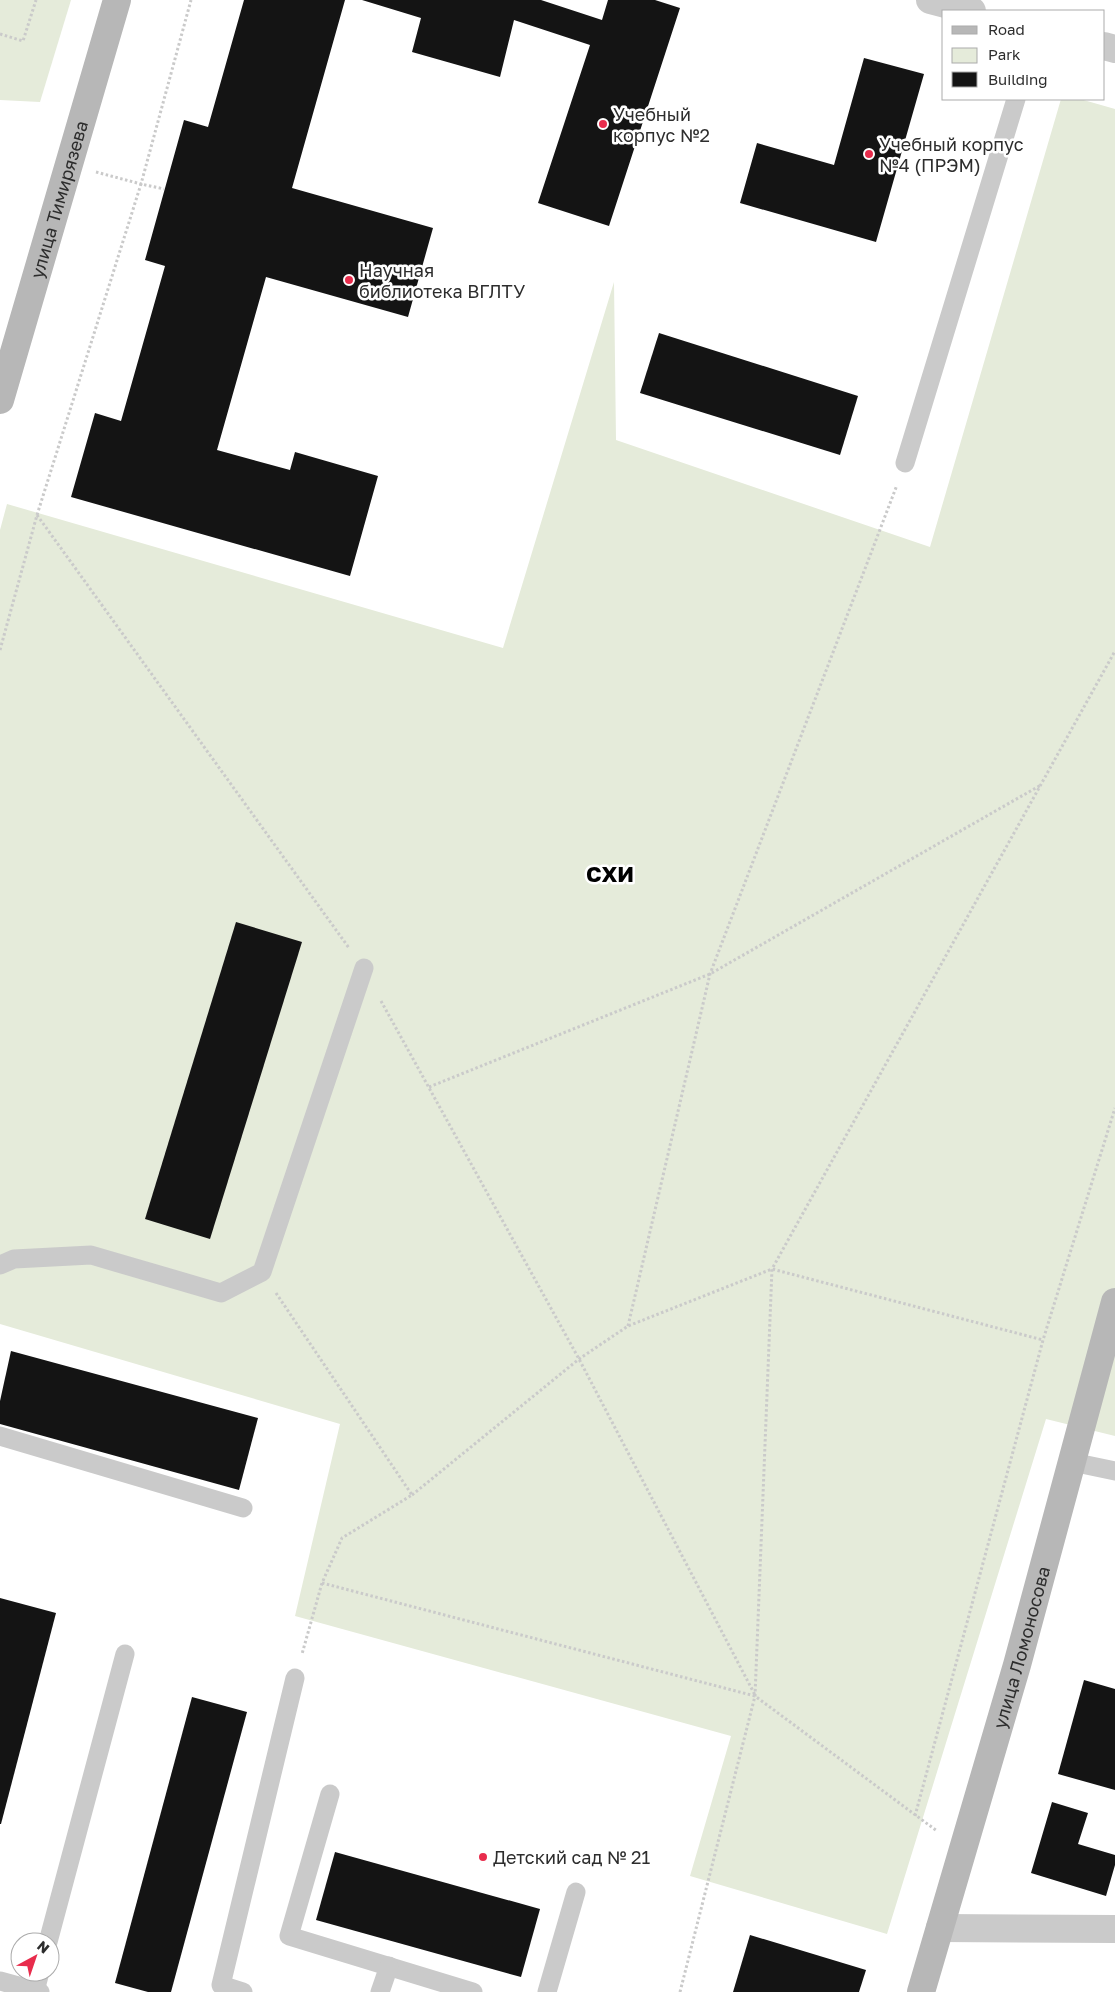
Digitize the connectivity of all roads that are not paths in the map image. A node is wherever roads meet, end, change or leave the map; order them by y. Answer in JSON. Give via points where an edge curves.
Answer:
{"nodes":[{"id":1,"x":117,"y":0,"type":"edge"},
{"id":2,"x":930,"y":0,"type":"edge"},
{"id":3,"x":968,"y":10,"type":"edge"},
{"id":4,"x":1016,"y":100,"type":"edge"},
{"id":5,"x":0,"y":400,"type":"edge"},
{"id":6,"x":905,"y":463,"type":"road end"},
{"id":7,"x":364,"y":968,"type":"road end"},
{"id":8,"x":0,"y":1265,"type":"edge"},
{"id":9,"x":1115,"y":1302,"type":"edge"},
{"id":10,"x":0,"y":1436,"type":"edge"},
{"id":11,"x":1072,"y":1462,"type":"junction"},
{"id":12,"x":1115,"y":1471,"type":"edge"},
{"id":13,"x":243,"y":1508,"type":"dead end"},
{"id":14,"x":126,"y":1654,"type":"dead end"},
{"id":15,"x":295,"y":1678,"type":"road end"},
{"id":16,"x":330,"y":1794,"type":"dead end"},
{"id":17,"x":576,"y":1892,"type":"dead end"},
{"id":18,"x":940,"y":1928,"type":"junction"},
{"id":19,"x":1115,"y":1929,"type":"edge"},
{"id":20,"x":51,"y":1932,"type":"edge"},
{"id":21,"x":389,"y":1966,"type":"junction"},
{"id":22,"x":0,"y":1980,"type":"edge"},
{"id":23,"x":37,"y":1991,"type":"edge"},
{"id":24,"x":243,"y":1992,"type":"edge"},
{"id":25,"x":380,"y":1992,"type":"edge"},
{"id":26,"x":473,"y":1992,"type":"edge"},
{"id":27,"x":547,"y":1992,"type":"edge"},
{"id":28,"x":922,"y":1992,"type":"edge"}],
"edges":[{"from":1,"to":5,"type":"main road","name":"улица Тимирязева"},
{"from":2,"to":3,"type":"street"},
{"from":4,"to":6,"type":"lane"},
{"from":7,"to":8,"type":"lane","via":[[262,1272],[221,1293],[91,1255],[14,1259]]},
{"from":9,"to":11,"type":"main road","name":"улица Ломоносова"},
{"from":10,"to":13,"type":"lane"},
{"from":11,"to":12,"type":"lane"},
{"from":11,"to":18,"type":"main road","name":"улица Ломоносова"},
{"from":14,"to":20,"type":"lane"},
{"from":15,"to":24,"type":"lane","via":[[221,1986]]},
{"from":16,"to":21,"type":"lane","via":[[289,1936]]},
{"from":17,"to":27,"type":"lane"},
{"from":18,"to":19,"type":"street"},
{"from":18,"to":28,"type":"main road","name":"улица Ломоносова"},
{"from":21,"to":25,"type":"lane"},
{"from":21,"to":26,"type":"lane"},
{"from":22,"to":23,"type":"lane"}]}
